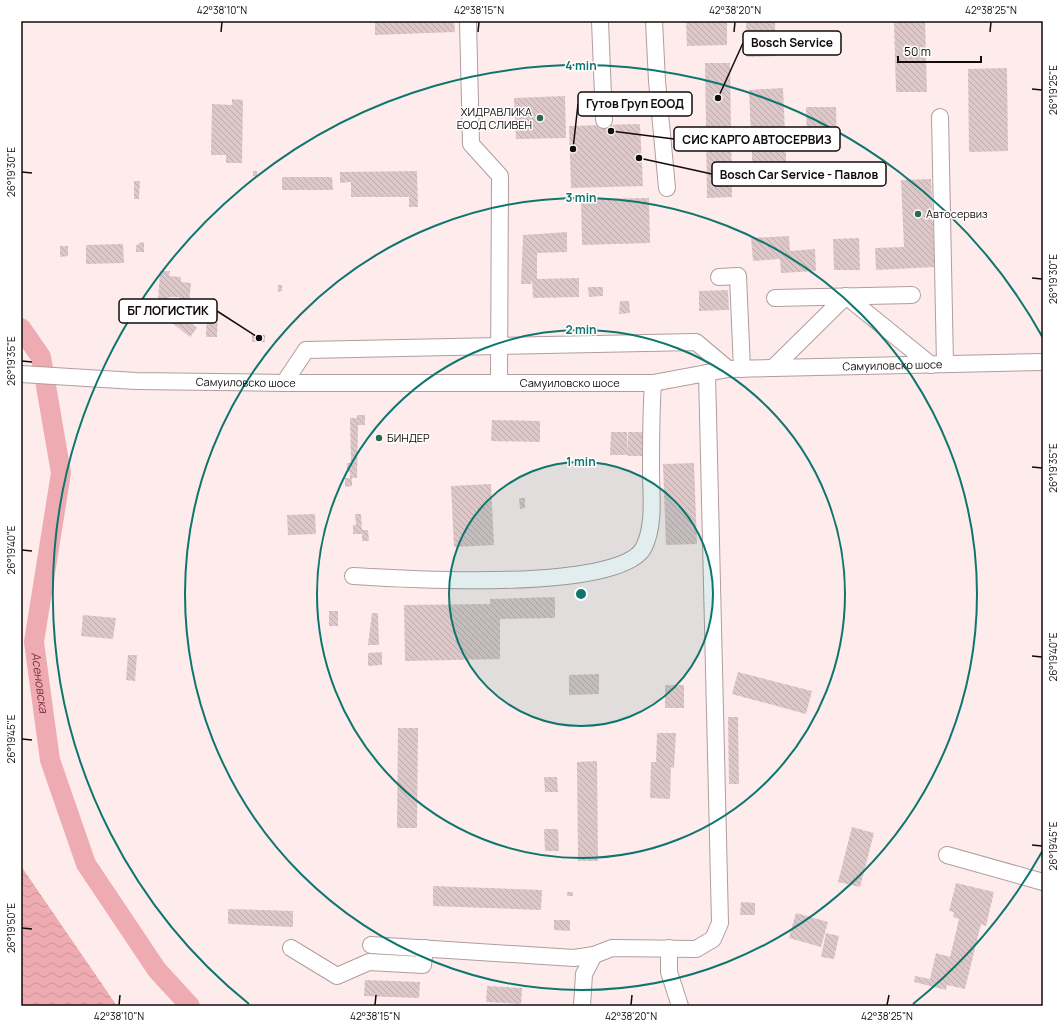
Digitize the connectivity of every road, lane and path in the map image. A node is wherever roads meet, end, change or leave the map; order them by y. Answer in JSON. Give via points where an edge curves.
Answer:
{"nodes":[{"id":1,"x":468,"y":21,"type":"edge"},
{"id":2,"x":600,"y":21,"type":"edge"},
{"id":3,"x":654,"y":21,"type":"edge"},
{"id":4,"x":940,"y":117,"type":"dead end"},
{"id":5,"x":604,"y":120,"type":"dead end"},
{"id":6,"x":667,"y":188,"type":"dead end"},
{"id":7,"x":719,"y":277,"type":"dead end"},
{"id":8,"x":912,"y":295,"type":"dead end"},
{"id":9,"x":846,"y":296,"type":"junction"},
{"id":10,"x":775,"y":298,"type":"dead end"},
{"id":11,"x":500,"y":347,"type":"junction"},
{"id":12,"x":1043,"y":362,"type":"edge"},
{"id":13,"x":938,"y":365,"type":"junction"},
{"id":14,"x":773,"y":368,"type":"junction"},
{"id":15,"x":735,"y":369,"type":"junction"},
{"id":16,"x":707,"y":373,"type":"junction"},
{"id":17,"x":21,"y":374,"type":"edge"},
{"id":18,"x":653,"y":382,"type":"junction"},
{"id":19,"x":284,"y":383,"type":"junction"},
{"id":20,"x":500,"y":383,"type":"junction"},
{"id":21,"x":353,"y":576,"type":"dead end"},
{"id":22,"x":947,"y":855,"type":"dead end"},
{"id":23,"x":1043,"y":882,"type":"edge"},
{"id":24,"x":371,"y":945,"type":"dead end"},
{"id":25,"x":291,"y":948,"type":"dead end"},
{"id":26,"x":425,"y":948,"type":"junction"},
{"id":27,"x":669,"y":948,"type":"junction"},
{"id":28,"x":594,"y":955,"type":"junction"},
{"id":29,"x":582,"y":1006,"type":"edge"},
{"id":30,"x":680,"y":1006,"type":"edge"}],
"edges":[{"from":1,"to":11,"type":"street","via":[[471,144],[500,176]]},
{"from":2,"to":5,"type":"street"},
{"from":3,"to":6,"type":"street"},
{"from":4,"to":13,"type":"street"},
{"from":7,"to":15,"type":"street","via":[[738,276]]},
{"from":8,"to":9,"type":"street"},
{"from":9,"to":10,"type":"street"},
{"from":9,"to":13,"type":"street"},
{"from":9,"to":14,"type":"street"},
{"from":11,"to":15,"type":"street","via":[[696,342]]},
{"from":11,"to":19,"type":"street","via":[[306,350]]},
{"from":11,"to":20,"type":"street"},
{"from":12,"to":13,"type":"street","name":"Самуиловско шосе"},
{"from":13,"to":14,"type":"street","name":"Самуиловско шосе"},
{"from":14,"to":15,"type":"street","name":"Самуиловско шосе"},
{"from":15,"to":16,"type":"street","name":"Самуиловско шосе"},
{"from":16,"to":18,"type":"street","name":"Самуиловско шосе"},
{"from":16,"to":27,"type":"street","via":[[720,923],[713,939],[696,948]]},
{"from":17,"to":19,"type":"street","name":"Самуиловско шосе","via":[[136,381]]},
{"from":18,"to":20,"type":"street","name":"Самуиловско шосе"},
{"from":18,"to":21,"type":"street","via":[[651,526],[643,549],[625,564],[593,573],[518,580],[430,580]]},
{"from":19,"to":20,"type":"street","name":"Самуиловско шосе"},
{"from":22,"to":23,"type":"street"},
{"from":24,"to":26,"type":"street"},
{"from":25,"to":26,"type":"street","via":[[337,976],[369,962],[423,965]]},
{"from":26,"to":28,"type":"street","via":[[574,958]]},
{"from":27,"to":28,"type":"street","via":[[612,948]]},
{"from":27,"to":30,"type":"street","via":[[670,972]]},
{"from":28,"to":29,"type":"street","via":[[584,974]]}]}
